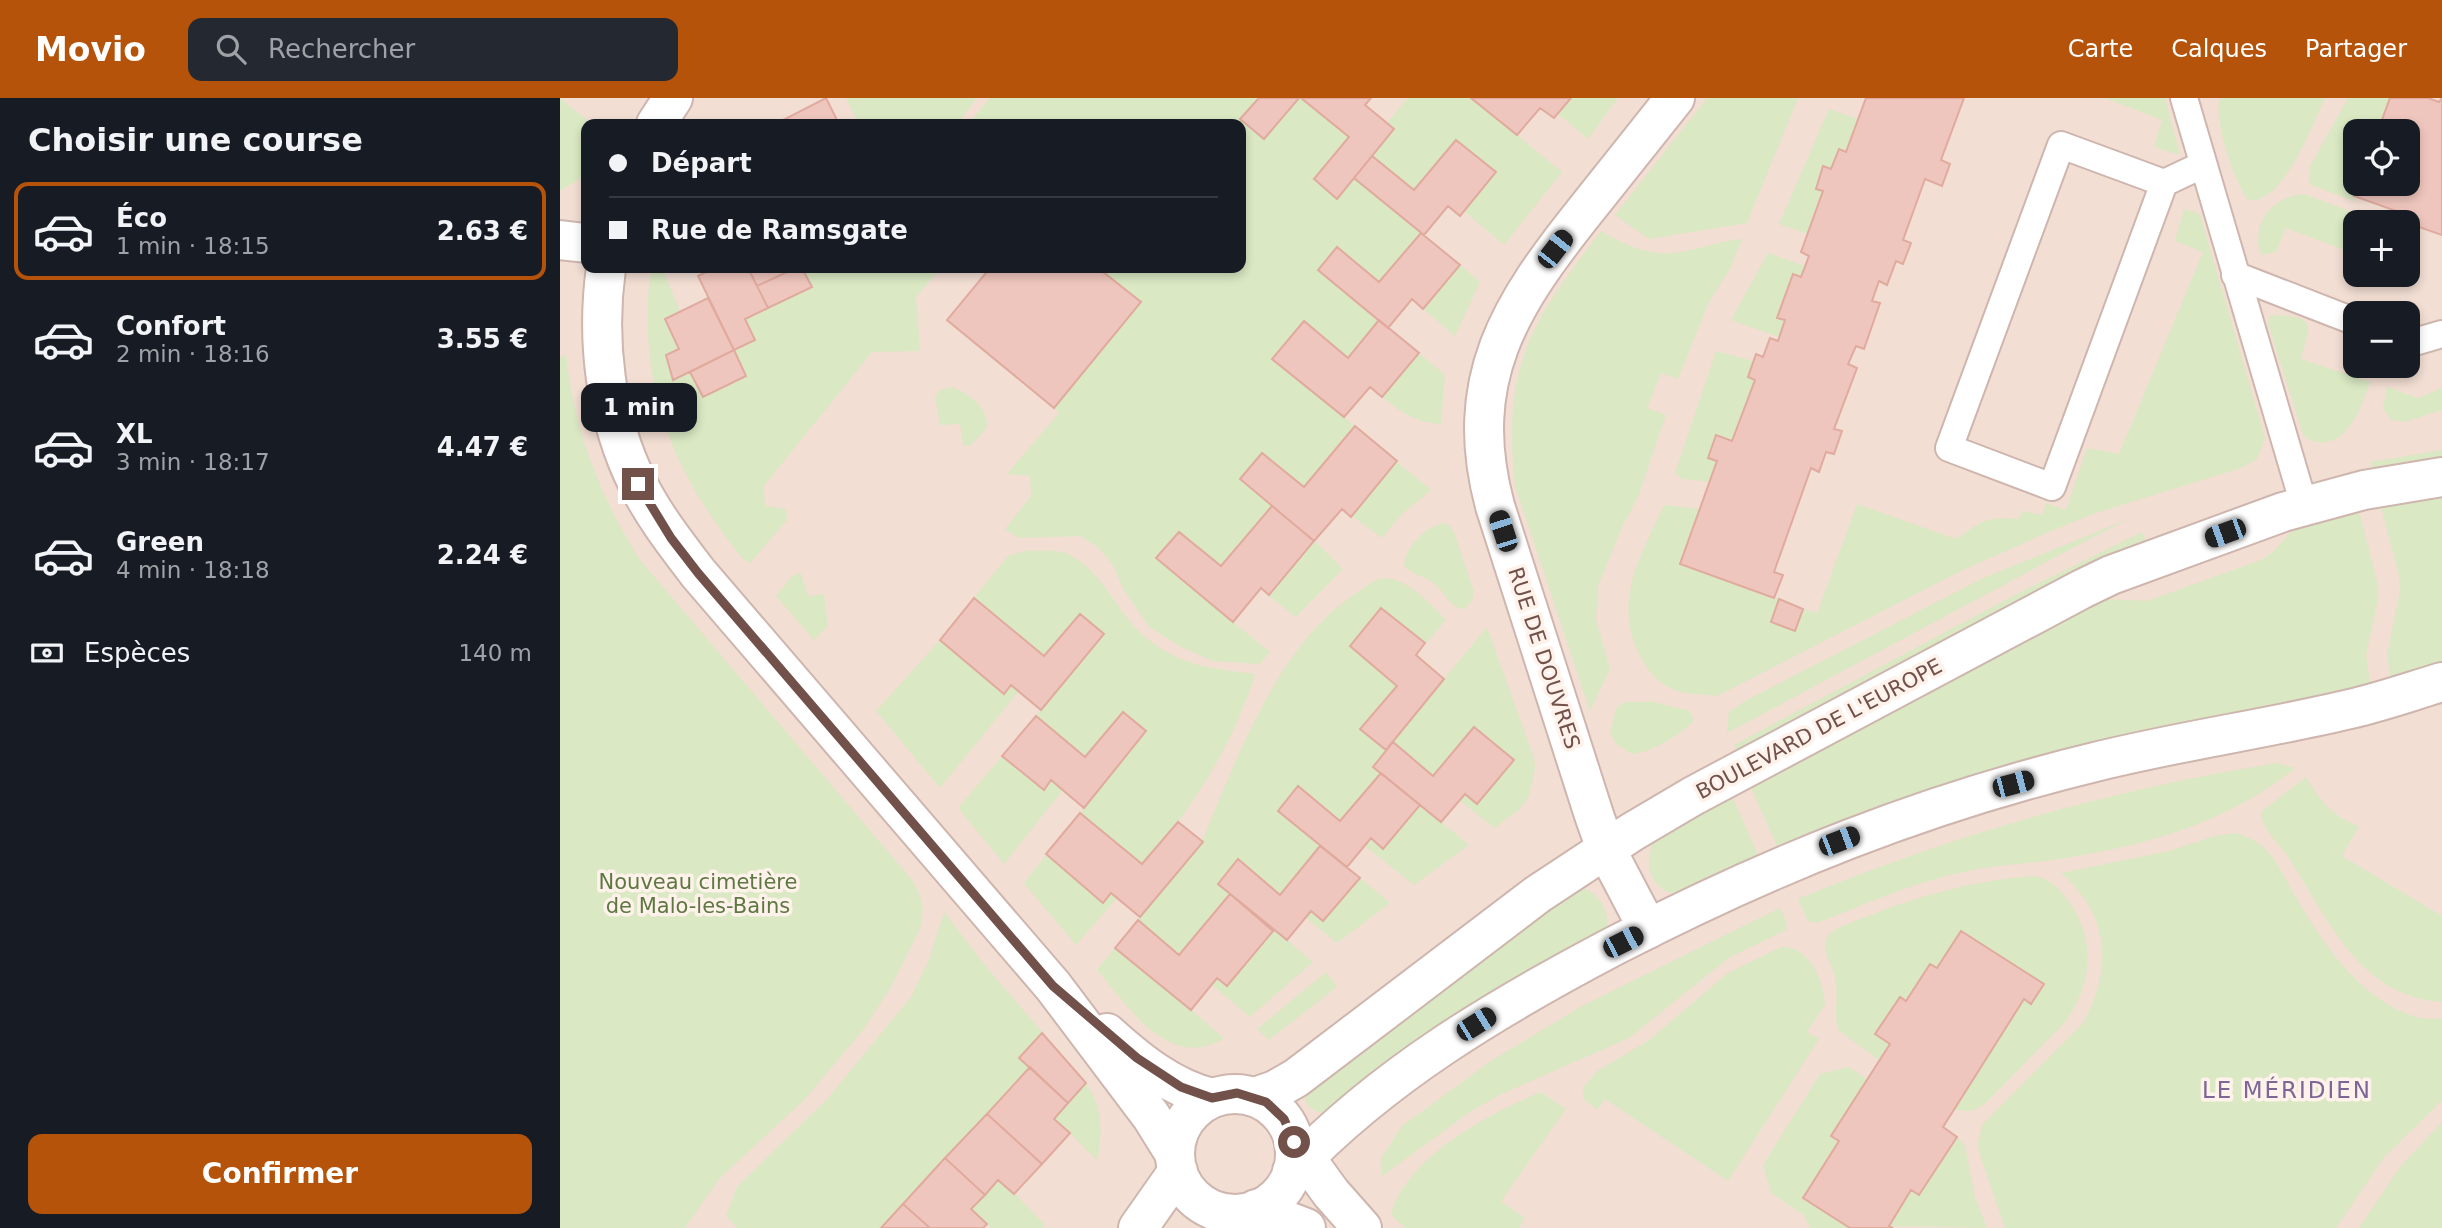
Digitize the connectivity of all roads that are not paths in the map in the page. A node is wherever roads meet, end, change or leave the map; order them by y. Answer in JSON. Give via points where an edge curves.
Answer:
{"nodes":[{"id":1,"x":673,"y":98,"type":"edge"},
{"id":2,"x":1675,"y":98,"type":"edge"},
{"id":3,"x":2184,"y":98,"type":"edge"},
{"id":4,"x":659,"y":119,"type":"edge"},
{"id":5,"x":2202,"y":164,"type":"junction"},
{"id":6,"x":2165,"y":183,"type":"junction"},
{"id":7,"x":560,"y":240,"type":"edge"},
{"id":8,"x":581,"y":242,"type":"edge"},
{"id":9,"x":605,"y":273,"type":"edge"},
{"id":10,"x":2235,"y":275,"type":"junction"},
{"id":11,"x":2343,"y":317,"type":"edge"},
{"id":12,"x":2442,"y":334,"type":"edge"},
{"id":13,"x":2420,"y":340,"type":"edge"},
{"id":14,"x":2442,"y":477,"type":"edge"},
{"id":15,"x":2304,"y":505,"type":"junction"},
{"id":16,"x":2442,"y":682,"type":"edge"},
{"id":17,"x":1606,"y":849,"type":"junction"},
{"id":18,"x":1648,"y":929,"type":"junction"},
{"id":19,"x":1053,"y":986,"type":"junction"},
{"id":20,"x":1255,"y":1097,"type":"junction"},
{"id":21,"x":1212,"y":1098,"type":"junction"},
{"id":22,"x":1297,"y":1157,"type":"junction"},
{"id":23,"x":1176,"y":1162,"type":"junction"},
{"id":24,"x":1230,"y":1217,"type":"edge"},
{"id":25,"x":1138,"y":1228,"type":"edge"},
{"id":26,"x":1306,"y":1228,"type":"edge"},
{"id":27,"x":1362,"y":1228,"type":"edge"}],
"edges":[{"from":1,"to":4,"type":"street"},
{"from":2,"to":17,"type":"street","name":"RUE DE DOUVRES","via":[[1530,283],[1501,340],[1485,406],[1485,456],[1495,506]]},
{"from":3,"to":5,"type":"lane"},
{"from":5,"to":6,"type":"lane"},
{"from":5,"to":10,"type":"lane"},
{"from":6,"to":6,"type":"lane","via":[[2052,487],[1949,448],[2061,145]]},
{"from":7,"to":8,"type":"street"},
{"from":9,"to":19,"type":"street","via":[[602,348],[611,402],[626,459],[653,510],[698,573]]},
{"from":10,"to":11,"type":"lane"},
{"from":10,"to":15,"type":"lane"},
{"from":12,"to":13,"type":"lane"},
{"from":14,"to":15,"type":"street","name":"BOULEVARD DE L'EUROPE"},
{"from":15,"to":17,"type":"street","name":"BOULEVARD DE L'EUROPE","via":[[2089,585],[1693,796]]},
{"from":16,"to":18,"type":"street","via":[[2350,709],[2095,762],[1942,805],[1818,849]]},
{"from":17,"to":18,"type":"street","name":"RUE DE DOUVRES"},
{"from":17,"to":20,"type":"street","name":"BOULEVARD DE L'EUROPE","via":[[1514,911],[1296,1078]]},
{"from":18,"to":22,"type":"street","via":[[1460,1035]]},
{"from":19,"to":21,"type":"street","via":[[1152,1071]]},
{"from":19,"to":23,"type":"street","via":[[1151,1116]]},
{"from":20,"to":21,"type":"street","via":[[1237,1093]]},
{"from":20,"to":22,"type":"street","via":[[1280,1115]]},
{"from":21,"to":23,"type":"street","via":[[1185,1119],[1175,1141]]},
{"from":22,"to":24,"type":"street","via":[[1281,1192]]},
{"from":22,"to":27,"type":"street"},
{"from":23,"to":24,"type":"street","via":[[1187,1191]]},
{"from":23,"to":25,"type":"street"},
{"from":24,"to":26,"type":"street"}]}
